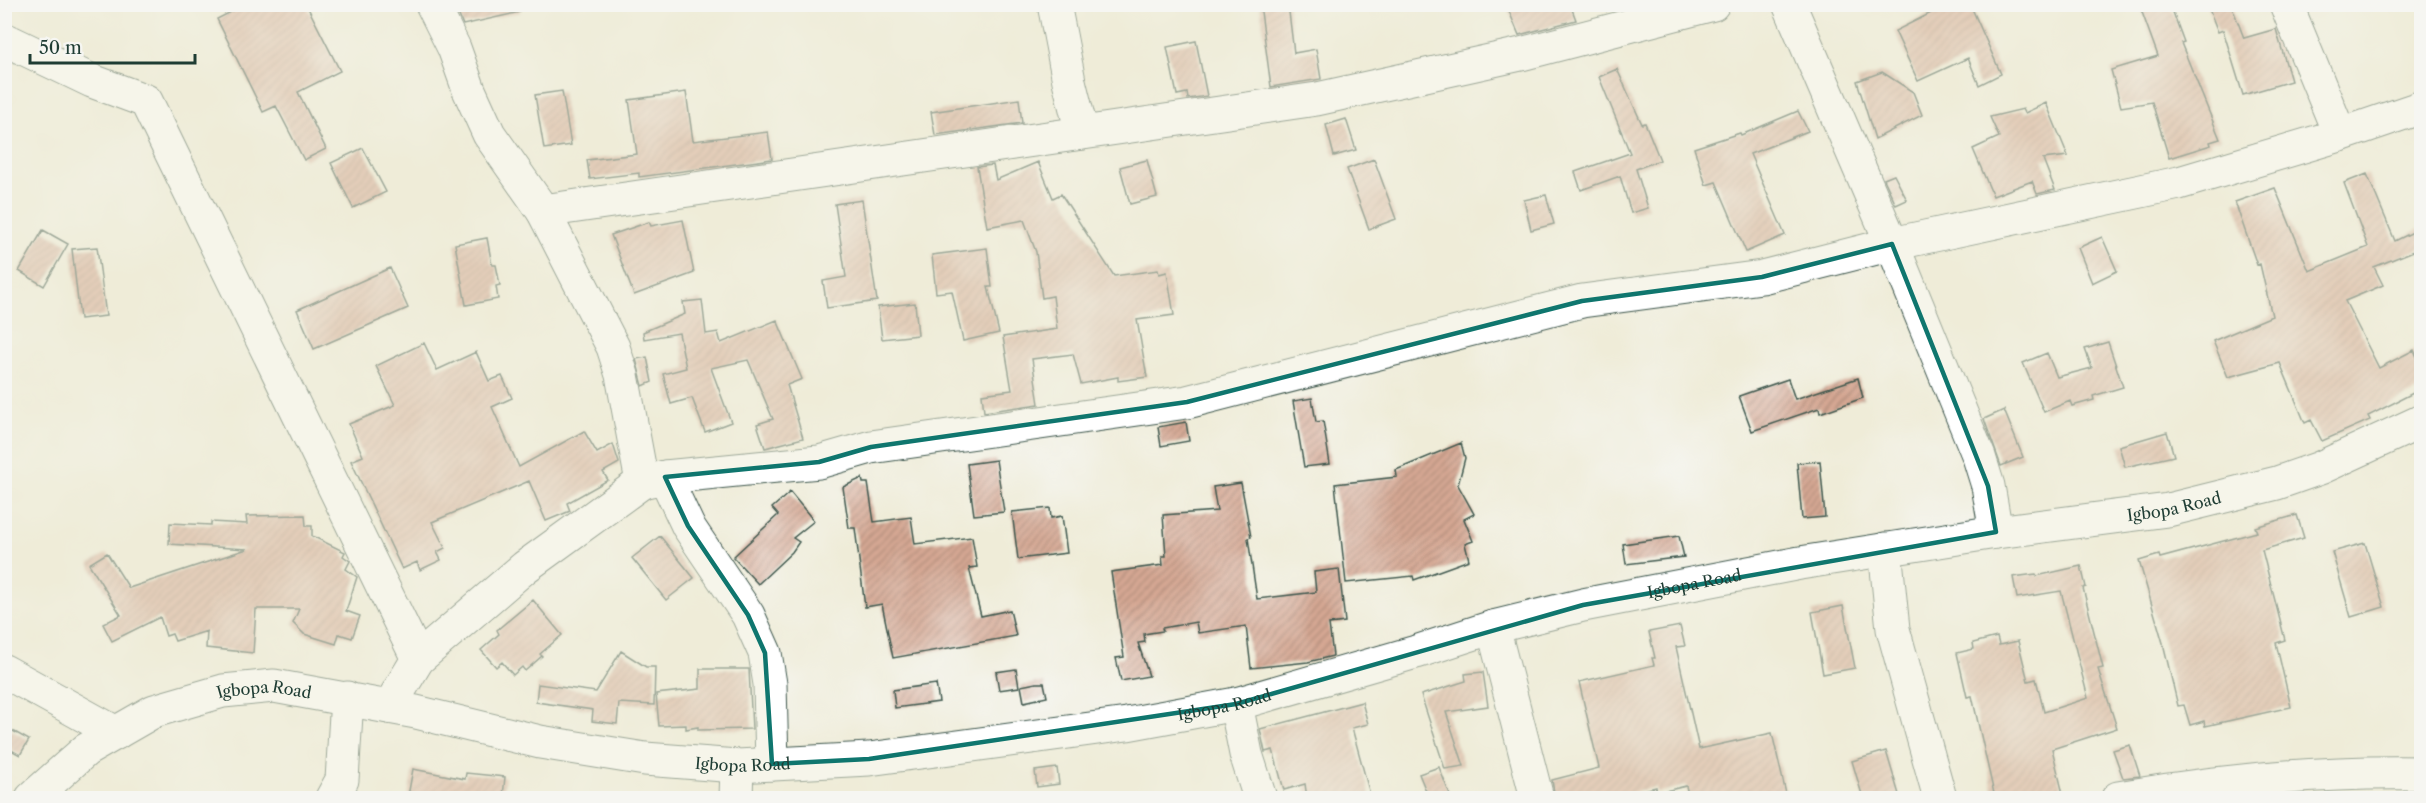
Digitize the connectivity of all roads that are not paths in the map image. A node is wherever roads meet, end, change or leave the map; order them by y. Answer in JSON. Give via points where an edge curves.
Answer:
{"nodes":[{"id":1,"x":432,"y":4,"type":"edge"},
{"id":2,"x":1054,"y":4,"type":"edge"},
{"id":3,"x":1713,"y":4,"type":"edge"},
{"id":4,"x":2286,"y":4,"type":"edge"},
{"id":5,"x":1789,"y":5,"type":"edge"},
{"id":6,"x":4,"y":39,"type":"edge"},
{"id":7,"x":2421,"y":107,"type":"edge"},
{"id":8,"x":1082,"y":133,"type":"junction"},
{"id":9,"x":2340,"y":135,"type":"junction"},
{"id":10,"x":543,"y":211,"type":"junction"},
{"id":11,"x":1892,"y":244,"type":"junction"},
{"id":12,"x":2421,"y":421,"type":"edge"},
{"id":13,"x":653,"y":480,"type":"junction"},
{"id":14,"x":1996,"y":532,"type":"junction"},
{"id":15,"x":1885,"y":549,"type":"junction"},
{"id":16,"x":1493,"y":627,"type":"junction"},
{"id":17,"x":418,"y":659,"type":"junction"},
{"id":18,"x":4,"y":671,"type":"edge"},
{"id":19,"x":346,"y":698,"type":"junction"},
{"id":20,"x":1236,"y":704,"type":"junction"},
{"id":21,"x":390,"y":707,"type":"junction"},
{"id":22,"x":116,"y":733,"type":"junction"},
{"id":23,"x":772,"y":764,"type":"junction"},
{"id":24,"x":737,"y":766,"type":"junction"},
{"id":25,"x":2421,"y":773,"type":"edge"},
{"id":26,"x":32,"y":798,"type":"edge"},
{"id":27,"x":332,"y":798,"type":"edge"},
{"id":28,"x":736,"y":798,"type":"edge"},
{"id":29,"x":1260,"y":798,"type":"edge"},
{"id":30,"x":1537,"y":798,"type":"edge"},
{"id":31,"x":1940,"y":798,"type":"edge"},
{"id":32,"x":2118,"y":798,"type":"edge"}],
"edges":[{"from":1,"to":10,"type":"street","via":[[489,134]]},
{"from":2,"to":8,"type":"street"},
{"from":3,"to":8,"type":"street","via":[[1521,54],[1317,99]]},
{"from":4,"to":9,"type":"street"},
{"from":5,"to":11,"type":"street"},
{"from":6,"to":17,"type":"street","via":[[92,81],[146,101]]},
{"from":7,"to":9,"type":"street"},
{"from":8,"to":10,"type":"street"},
{"from":9,"to":11,"type":"street","via":[[2179,183]]},
{"from":10,"to":13,"type":"street","via":[[613,346]]},
{"from":11,"to":13,"type":"street","via":[[1762,277],[1582,301],[1187,402],[871,447],[819,462]]},
{"from":11,"to":14,"type":"street","via":[[1979,457]]},
{"from":12,"to":14,"type":"street","name":"Igbopa Road","via":[[2320,468],[2266,486],[2168,510]]},
{"from":13,"to":17,"type":"street","via":[[525,567]]},
{"from":13,"to":23,"type":"street","via":[[748,615],[765,653],[770,684]]},
{"from":14,"to":15,"type":"street","name":"Igbopa Road"},
{"from":15,"to":16,"type":"street","name":"Igbopa Road","via":[[1583,605]]},
{"from":15,"to":31,"type":"street","via":[[1893,629]]},
{"from":16,"to":20,"type":"street","name":"Igbopa Road"},
{"from":16,"to":30,"type":"street"},
{"from":17,"to":21,"type":"street"},
{"from":18,"to":22,"type":"street"},
{"from":19,"to":21,"type":"street","name":"Igbopa Road"},
{"from":19,"to":22,"type":"street","name":"Igbopa Road","via":[[274,686],[223,691],[154,711]]},
{"from":19,"to":27,"type":"street","via":[[342,780]]},
{"from":20,"to":23,"type":"street","name":"Igbopa Road","via":[[1127,724],[869,759]]},
{"from":20,"to":29,"type":"street"},
{"from":21,"to":24,"type":"street","name":"Igbopa Road","via":[[540,741],[645,759]]},
{"from":22,"to":26,"type":"street","name":"Igbopa Road","via":[[86,750]]},
{"from":23,"to":24,"type":"street","name":"Igbopa Road"},
{"from":24,"to":28,"type":"street"},
{"from":25,"to":32,"type":"street","via":[[2308,774]]}]}
